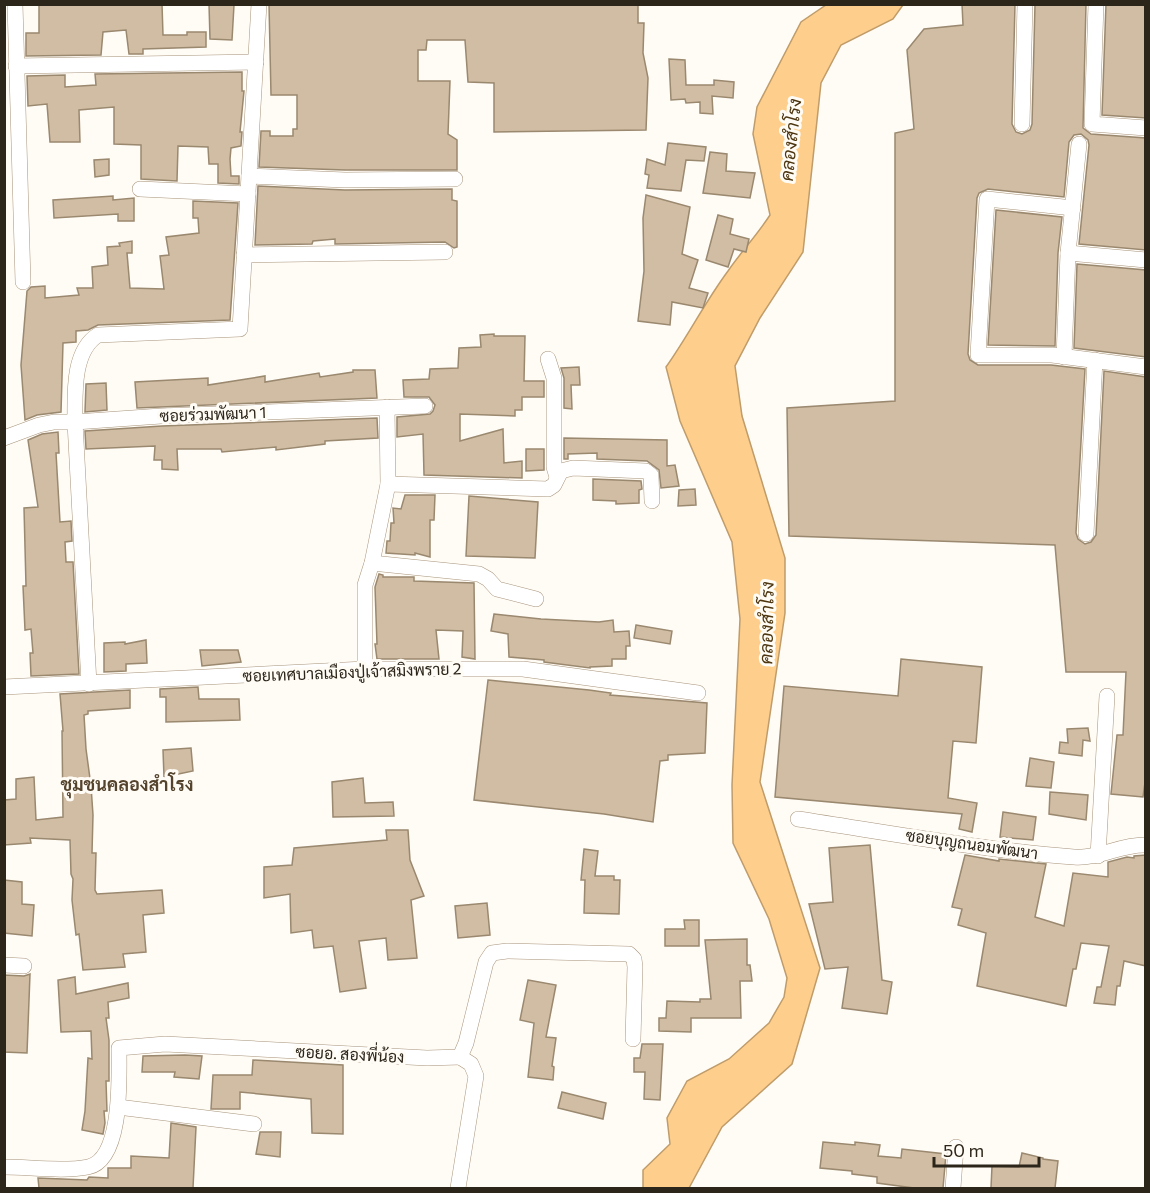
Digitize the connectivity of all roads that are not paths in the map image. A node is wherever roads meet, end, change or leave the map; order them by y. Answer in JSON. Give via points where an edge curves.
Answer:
{"nodes":[{"id":1,"x":15,"y":4,"type":"edge"},
{"id":2,"x":259,"y":4,"type":"edge"},
{"id":3,"x":1025,"y":4,"type":"edge"},
{"id":4,"x":1096,"y":4,"type":"edge"},
{"id":5,"x":256,"y":62,"type":"junction"},
{"id":6,"x":16,"y":66,"type":"junction"},
{"id":7,"x":1022,"y":124,"type":"dead end"},
{"id":8,"x":1146,"y":128,"type":"edge"},
{"id":9,"x":1079,"y":144,"type":"dead end"},
{"id":10,"x":249,"y":176,"type":"junction"},
{"id":11,"x":455,"y":179,"type":"dead end"},
{"id":12,"x":140,"y":189,"type":"dead end"},
{"id":13,"x":248,"y":194,"type":"junction"},
{"id":14,"x":1073,"y":208,"type":"junction"},
{"id":15,"x":446,"y":252,"type":"dead end"},
{"id":16,"x":1068,"y":253,"type":"junction"},
{"id":17,"x":244,"y":255,"type":"junction"},
{"id":18,"x":1146,"y":260,"type":"edge"},
{"id":19,"x":23,"y":282,"type":"dead end"},
{"id":20,"x":1064,"y":357,"type":"junction"},
{"id":21,"x":548,"y":359,"type":"dead end"},
{"id":22,"x":1095,"y":360,"type":"junction"},
{"id":23,"x":1146,"y":367,"type":"edge"},
{"id":24,"x":425,"y":406,"type":"dead end"},
{"id":25,"x":387,"y":407,"type":"junction"},
{"id":26,"x":75,"y":422,"type":"junction"},
{"id":27,"x":4,"y":438,"type":"edge"},
{"id":28,"x":557,"y":477,"type":"junction"},
{"id":29,"x":388,"y":484,"type":"junction"},
{"id":30,"x":652,"y":501,"type":"dead end"},
{"id":31,"x":1086,"y":534,"type":"dead end"},
{"id":32,"x":372,"y":563,"type":"junction"},
{"id":33,"x":536,"y":599,"type":"dead end"},
{"id":34,"x":365,"y":669,"type":"junction"},
{"id":35,"x":89,"y":684,"type":"junction"},
{"id":36,"x":4,"y":687,"type":"edge"},
{"id":37,"x":698,"y":693,"type":"dead end"},
{"id":38,"x":1107,"y":696,"type":"dead end"},
{"id":39,"x":798,"y":819,"type":"dead end"},
{"id":40,"x":1146,"y":845,"type":"edge"},
{"id":41,"x":1098,"y":856,"type":"junction"},
{"id":42,"x":4,"y":965,"type":"edge"},
{"id":43,"x":24,"y":966,"type":"dead end"},
{"id":44,"x":633,"y":1040,"type":"dead end"},
{"id":45,"x":460,"y":1057,"type":"junction"},
{"id":46,"x":118,"y":1107,"type":"junction"},
{"id":47,"x":254,"y":1124,"type":"dead end"},
{"id":48,"x":956,"y":1147,"type":"dead end"},
{"id":49,"x":4,"y":1167,"type":"edge"},
{"id":50,"x":458,"y":1188,"type":"edge"},
{"id":51,"x":953,"y":1188,"type":"edge"}],
"edges":[{"from":1,"to":6,"type":"street"},
{"from":2,"to":5,"type":"street"},
{"from":3,"to":7,"type":"street"},
{"from":4,"to":8,"type":"street","via":[[1092,124]]},
{"from":5,"to":6,"type":"street"},
{"from":5,"to":10,"type":"street"},
{"from":6,"to":19,"type":"street","via":[[14,231]]},
{"from":9,"to":14,"type":"street"},
{"from":10,"to":11,"type":"street"},
{"from":10,"to":13,"type":"street"},
{"from":12,"to":13,"type":"street"},
{"from":13,"to":17,"type":"street"},
{"from":14,"to":16,"type":"street"},
{"from":14,"to":20,"type":"street","via":[[987,199],[978,355]]},
{"from":15,"to":17,"type":"street"},
{"from":16,"to":18,"type":"street"},
{"from":16,"to":20,"type":"street"},
{"from":17,"to":26,"type":"street","via":[[240,329],[98,335],[82,352],[74,385]]},
{"from":20,"to":22,"type":"street"},
{"from":21,"to":28,"type":"street","via":[[554,378]]},
{"from":22,"to":23,"type":"street"},
{"from":22,"to":31,"type":"street"},
{"from":24,"to":25,"type":"street","name":"ซอยร่วมพัฒนา 1"},
{"from":25,"to":26,"type":"street","name":"ซอยร่วมพัฒนา 1"},
{"from":25,"to":29,"type":"street"},
{"from":26,"to":27,"type":"street","name":"ซอยร่วมพัฒนา 1","via":[[39,424]]},
{"from":26,"to":35,"type":"street"},
{"from":28,"to":29,"type":"street","via":[[548,489]]},
{"from":28,"to":30,"type":"street","via":[[561,471],[573,468],[645,471],[651,475]]},
{"from":29,"to":32,"type":"street"},
{"from":32,"to":33,"type":"street","via":[[478,574],[496,589]]},
{"from":32,"to":34,"type":"street","via":[[365,585]]},
{"from":34,"to":35,"type":"street","name":"ซอยเทศบาลเมืองปู่เจ้าสมิงพราย 2"},
{"from":34,"to":37,"type":"street","name":"ซอยเทศบาลเมืองปู่เจ้าสมิงพราย 2","via":[[523,669]]},
{"from":35,"to":36,"type":"street","name":"ซอยเทศบาลเมืองปู่เจ้าสมิงพราย 2"},
{"from":38,"to":41,"type":"street"},
{"from":39,"to":41,"type":"street","name":"ซอยบุญถนอมพัฒนา","via":[[982,847]]},
{"from":40,"to":41,"type":"street","name":"ซอยบุญถนอมพัฒนา","via":[[1125,846]]},
{"from":42,"to":43,"type":"street"},
{"from":44,"to":45,"type":"street","via":[[635,967],[629,954],[507,951],[492,953],[486,962]]},
{"from":45,"to":46,"type":"street","name":"ซอยอ. สองพี่น้อง","via":[[165,1044],[119,1048]]},
{"from":45,"to":50,"type":"street","via":[[471,1064],[477,1076]]},
{"from":46,"to":47,"type":"street"},
{"from":46,"to":49,"type":"street","name":"ซอยอ. สองพี่น้อง","via":[[111,1142],[103,1157],[90,1167]]},
{"from":48,"to":51,"type":"street"}]}
